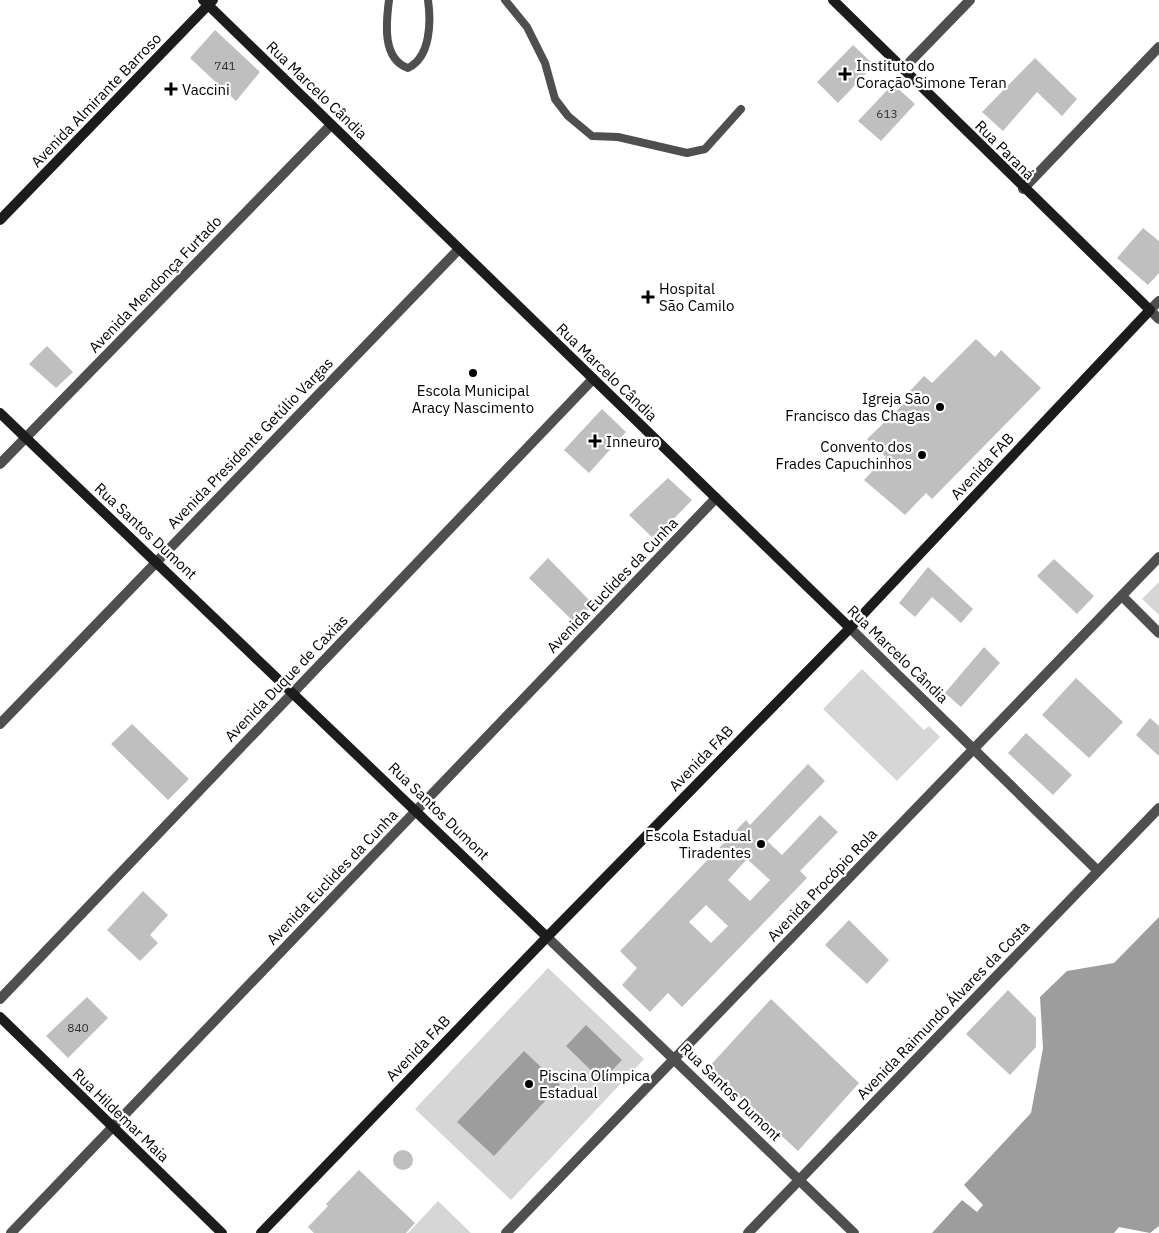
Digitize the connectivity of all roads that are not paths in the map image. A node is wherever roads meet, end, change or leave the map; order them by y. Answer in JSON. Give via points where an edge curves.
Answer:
{"nodes":[{"id":1,"x":389,"y":0,"type":"edge"},
{"id":2,"x":428,"y":0,"type":"edge"},
{"id":3,"x":505,"y":0,"type":"edge"},
{"id":4,"x":832,"y":0,"type":"edge"},
{"id":5,"x":970,"y":0,"type":"edge"},
{"id":6,"x":208,"y":2,"type":"edge"},
{"id":7,"x":1159,"y":47,"type":"edge"},
{"id":8,"x":903,"y":69,"type":"junction"},
{"id":9,"x":741,"y":109,"type":"dead end"},
{"id":10,"x":331,"y":125,"type":"junction"},
{"id":11,"x":1024,"y":189,"type":"junction"},
{"id":12,"x":0,"y":220,"type":"edge"},
{"id":13,"x":459,"y":249,"type":"junction"},
{"id":14,"x":1159,"y":301,"type":"edge"},
{"id":15,"x":1150,"y":310,"type":"junction"},
{"id":16,"x":1159,"y":319,"type":"edge"},
{"id":17,"x":593,"y":379,"type":"junction"},
{"id":18,"x":0,"y":413,"type":"edge"},
{"id":19,"x":25,"y":438,"type":"junction"},
{"id":20,"x":0,"y":464,"type":"edge"},
{"id":21,"x":716,"y":498,"type":"junction"},
{"id":22,"x":1159,"y":557,"type":"edge"},
{"id":23,"x":156,"y":562,"type":"junction"},
{"id":24,"x":1122,"y":596,"type":"junction"},
{"id":25,"x":850,"y":628,"type":"junction"},
{"id":26,"x":1159,"y":633,"type":"edge"},
{"id":27,"x":293,"y":692,"type":"junction"},
{"id":28,"x":0,"y":724,"type":"edge"},
{"id":29,"x":974,"y":750,"type":"junction"},
{"id":30,"x":1159,"y":808,"type":"edge"},
{"id":31,"x":416,"y":811,"type":"junction"},
{"id":32,"x":1098,"y":871,"type":"junction"},
{"id":33,"x":546,"y":937,"type":"junction"},
{"id":34,"x":0,"y":998,"type":"edge"},
{"id":35,"x":0,"y":1017,"type":"edge"},
{"id":36,"x":675,"y":1059,"type":"junction"},
{"id":37,"x":112,"y":1127,"type":"junction"},
{"id":38,"x":800,"y":1180,"type":"junction"},
{"id":39,"x":11,"y":1233,"type":"edge"},
{"id":40,"x":222,"y":1233,"type":"edge"},
{"id":41,"x":261,"y":1233,"type":"edge"},
{"id":42,"x":506,"y":1233,"type":"edge"},
{"id":43,"x":748,"y":1233,"type":"edge"},
{"id":44,"x":854,"y":1233,"type":"edge"}],
"edges":[{"from":1,"to":2,"type":"lane","via":[[391,56],[398,65],[408,68],[415,65],[423,52],[431,22]]},
{"from":3,"to":9,"type":"lane","via":[[527,27],[545,63],[555,99],[568,116],[592,136],[618,137],[688,153],[705,149]]},
{"from":4,"to":8,"type":"main road","name":"Rua Paraná"},
{"from":5,"to":8,"type":"street"},
{"from":6,"to":10,"type":"main road","name":"Rua Marcelo Cândia"},
{"from":6,"to":12,"type":"main road","name":"Avenida Almirante Barroso"},
{"from":7,"to":11,"type":"street"},
{"from":8,"to":11,"type":"main road","name":"Rua Paraná"},
{"from":10,"to":13,"type":"main road","name":"Rua Marcelo Cândia"},
{"from":10,"to":19,"type":"street","name":"Avenida Mendonça Furtado"},
{"from":11,"to":15,"type":"main road","name":"Rua Paraná"},
{"from":13,"to":17,"type":"main road","name":"Rua Marcelo Cândia"},
{"from":13,"to":23,"type":"street","name":"Avenida Presidente Getúlio Vargas"},
{"from":14,"to":15,"type":"street","name":"Avenida FAB"},
{"from":15,"to":16,"type":"street","name":"Rua Paraná"},
{"from":15,"to":25,"type":"main road","name":"Avenida FAB"},
{"from":17,"to":21,"type":"main road","name":"Rua Marcelo Cândia"},
{"from":17,"to":27,"type":"street","name":"Avenida Duque de Caxias"},
{"from":18,"to":19,"type":"main road","name":"Rua Santos Dumont"},
{"from":19,"to":20,"type":"street","name":"Avenida Mendonça Furtado"},
{"from":19,"to":23,"type":"main road","name":"Rua Santos Dumont"},
{"from":21,"to":25,"type":"main road","name":"Rua Marcelo Cândia"},
{"from":21,"to":31,"type":"street","name":"Avenida Euclides da Cunha"},
{"from":22,"to":24,"type":"street","name":"Avenida Procópio Rola"},
{"from":23,"to":27,"type":"main road","name":"Rua Santos Dumont"},
{"from":23,"to":28,"type":"street","name":"Avenida Presidente Getúlio Vargas"},
{"from":24,"to":26,"type":"street"},
{"from":24,"to":29,"type":"street","name":"Avenida Procópio Rola"},
{"from":25,"to":29,"type":"street","name":"Rua Marcelo Cândia"},
{"from":25,"to":33,"type":"main road","name":"Avenida FAB"},
{"from":27,"to":31,"type":"main road","name":"Rua Santos Dumont"},
{"from":27,"to":34,"type":"street","name":"Avenida Duque de Caxias"},
{"from":29,"to":32,"type":"street","name":"Rua Marcelo Cândia"},
{"from":29,"to":36,"type":"street","name":"Avenida Procópio Rola"},
{"from":30,"to":32,"type":"street","name":"Avenida Raimundo Álvares da Costa"},
{"from":31,"to":33,"type":"main road","name":"Rua Santos Dumont"},
{"from":31,"to":37,"type":"street","name":"Avenida Euclides da Cunha"},
{"from":32,"to":38,"type":"street","name":"Avenida Raimundo Álvares da Costa"},
{"from":33,"to":36,"type":"street","name":"Rua Santos Dumont"},
{"from":33,"to":41,"type":"main road","name":"Avenida FAB"},
{"from":35,"to":37,"type":"main road","name":"Rua Hildemar Maia"},
{"from":36,"to":38,"type":"street","name":"Rua Santos Dumont"},
{"from":36,"to":42,"type":"street","name":"Avenida Procópio Rola"},
{"from":37,"to":39,"type":"street","name":"Avenida Euclides da Cunha"},
{"from":37,"to":40,"type":"main road","name":"Rua Hildemar Maia"},
{"from":38,"to":43,"type":"street","name":"Avenida Raimundo Álvares da Costa"},
{"from":38,"to":44,"type":"street","name":"Rua Santos Dumont"}]}
